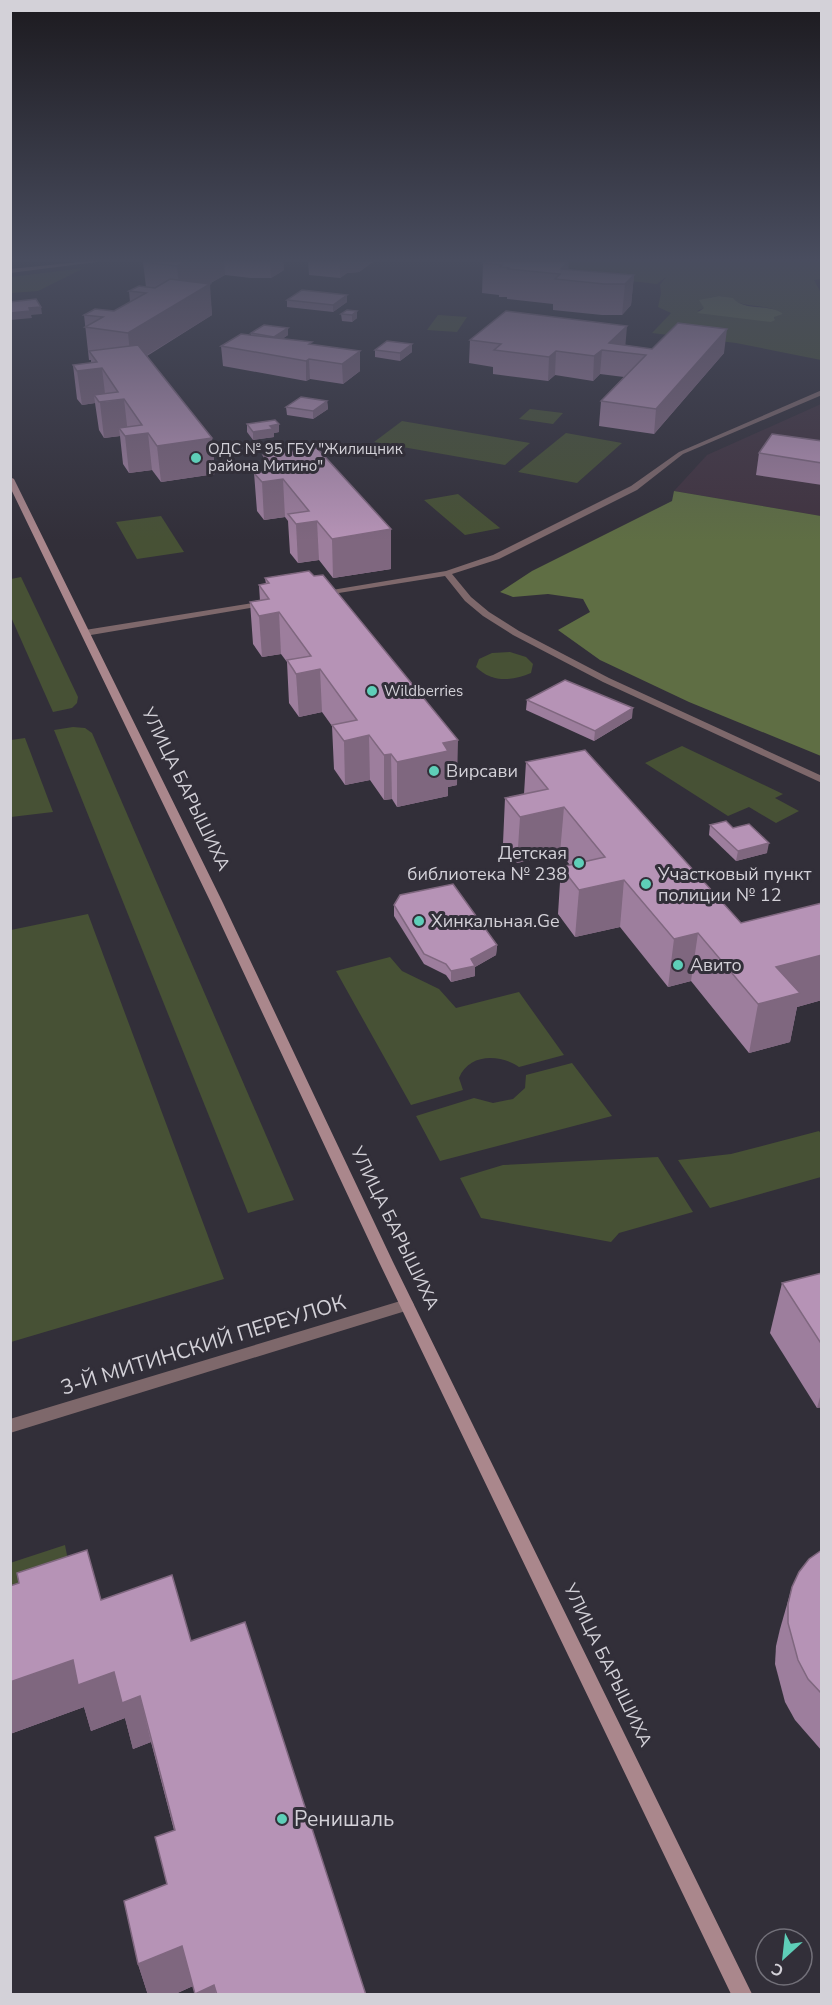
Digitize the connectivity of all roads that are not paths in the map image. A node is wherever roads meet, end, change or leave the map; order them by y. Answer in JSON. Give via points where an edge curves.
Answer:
{"nodes":[{"id":1,"x":822,"y":392,"type":"edge"},
{"id":2,"x":10,"y":479,"type":"edge"},
{"id":3,"x":447,"y":573,"type":"junction"},
{"id":4,"x":306,"y":596,"type":"edge"},
{"id":5,"x":272,"y":602,"type":"edge"},
{"id":6,"x":85,"y":633,"type":"junction"},
{"id":7,"x":822,"y":780,"type":"edge"},
{"id":8,"x":407,"y":1305,"type":"junction"},
{"id":9,"x":10,"y":1426,"type":"edge"},
{"id":10,"x":742,"y":1995,"type":"edge"}],
"edges":[{"from":1,"to":3,"type":"street","via":[[681,453],[634,488],[496,557]]},
{"from":2,"to":6,"type":"main road","name":"УЛИЦА БАРЫШИХА"},
{"from":3,"to":4,"type":"street"},
{"from":3,"to":7,"type":"street","via":[[468,599],[516,633],[606,680]]},
{"from":5,"to":6,"type":"street"},
{"from":6,"to":8,"type":"main road","name":"УЛИЦА БАРЫШИХА"},
{"from":8,"to":9,"type":"street","name":"3-Й МИТИНСКИЙ ПЕРЕУЛОК"},
{"from":8,"to":10,"type":"main road","name":"УЛИЦА БАРЫШИХА"}]}
